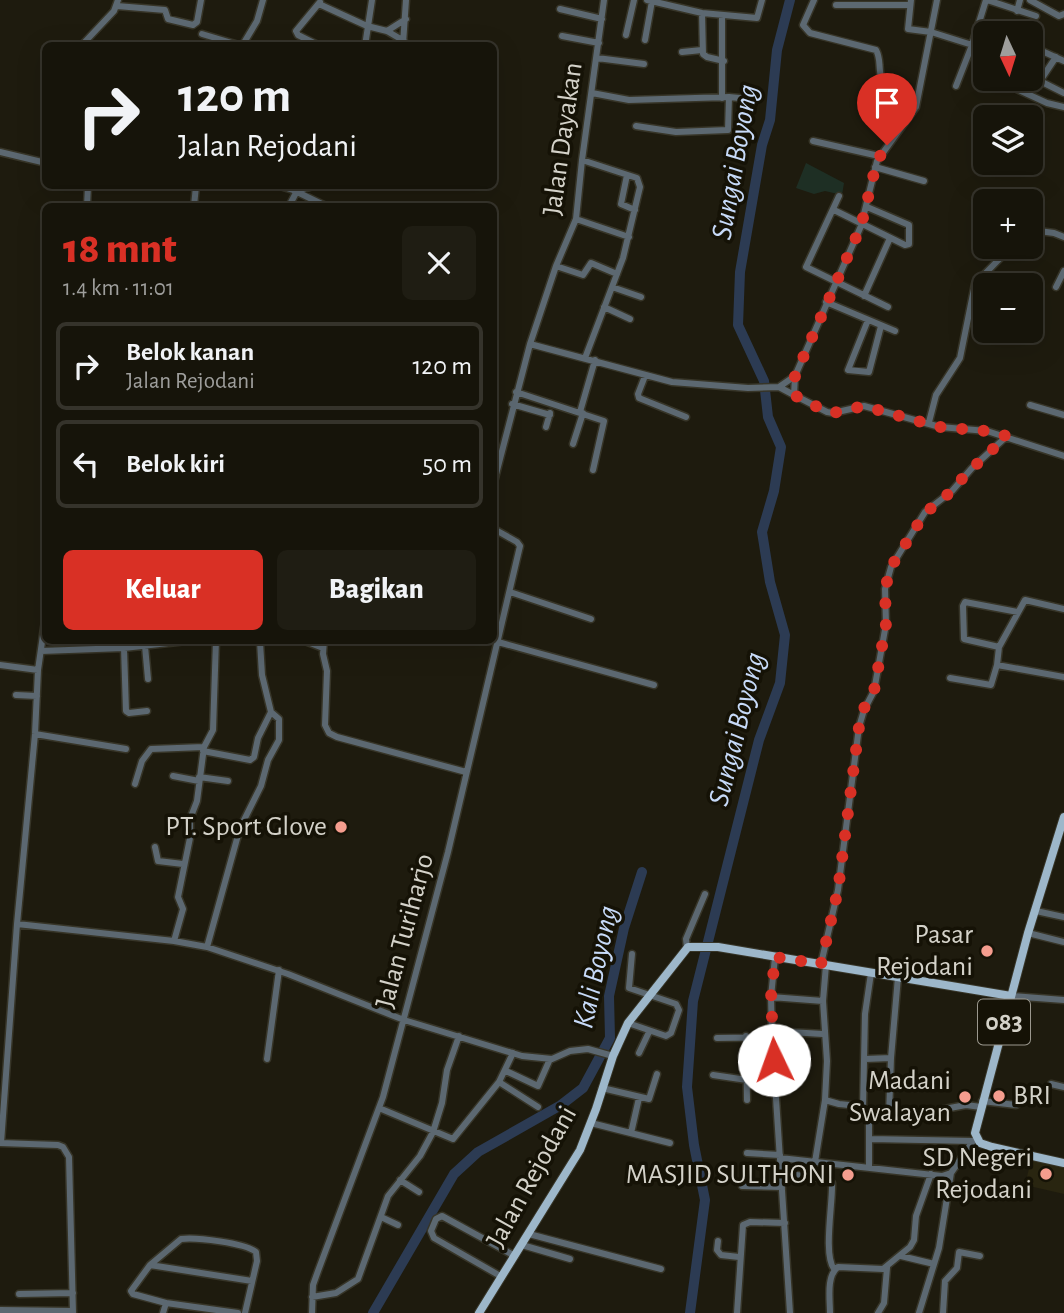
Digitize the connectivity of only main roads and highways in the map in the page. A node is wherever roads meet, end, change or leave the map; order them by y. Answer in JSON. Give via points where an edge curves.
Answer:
{"nodes":[{"id":1,"x":1064,"y":817,"type":"edge"},
{"id":2,"x":1060,"y":841,"type":"edge"},
{"id":3,"x":1011,"y":996,"type":"junction"},
{"id":4,"x":1064,"y":1163,"type":"edge"},
{"id":5,"x":479,"y":1313,"type":"edge"}],
"edges":[{"from":1,"to":2,"type":"main road","number":"083"},
{"from":2,"to":3,"type":"main road","number":"083"},
{"from":3,"to":4,"type":"main road","number":"083","via":[[975,1140]]},
{"from":3,"to":5,"type":"main road","name":"Jalan Rejodani","via":[[718,947],[691,947],[628,1023],[580,1150]]}]}
